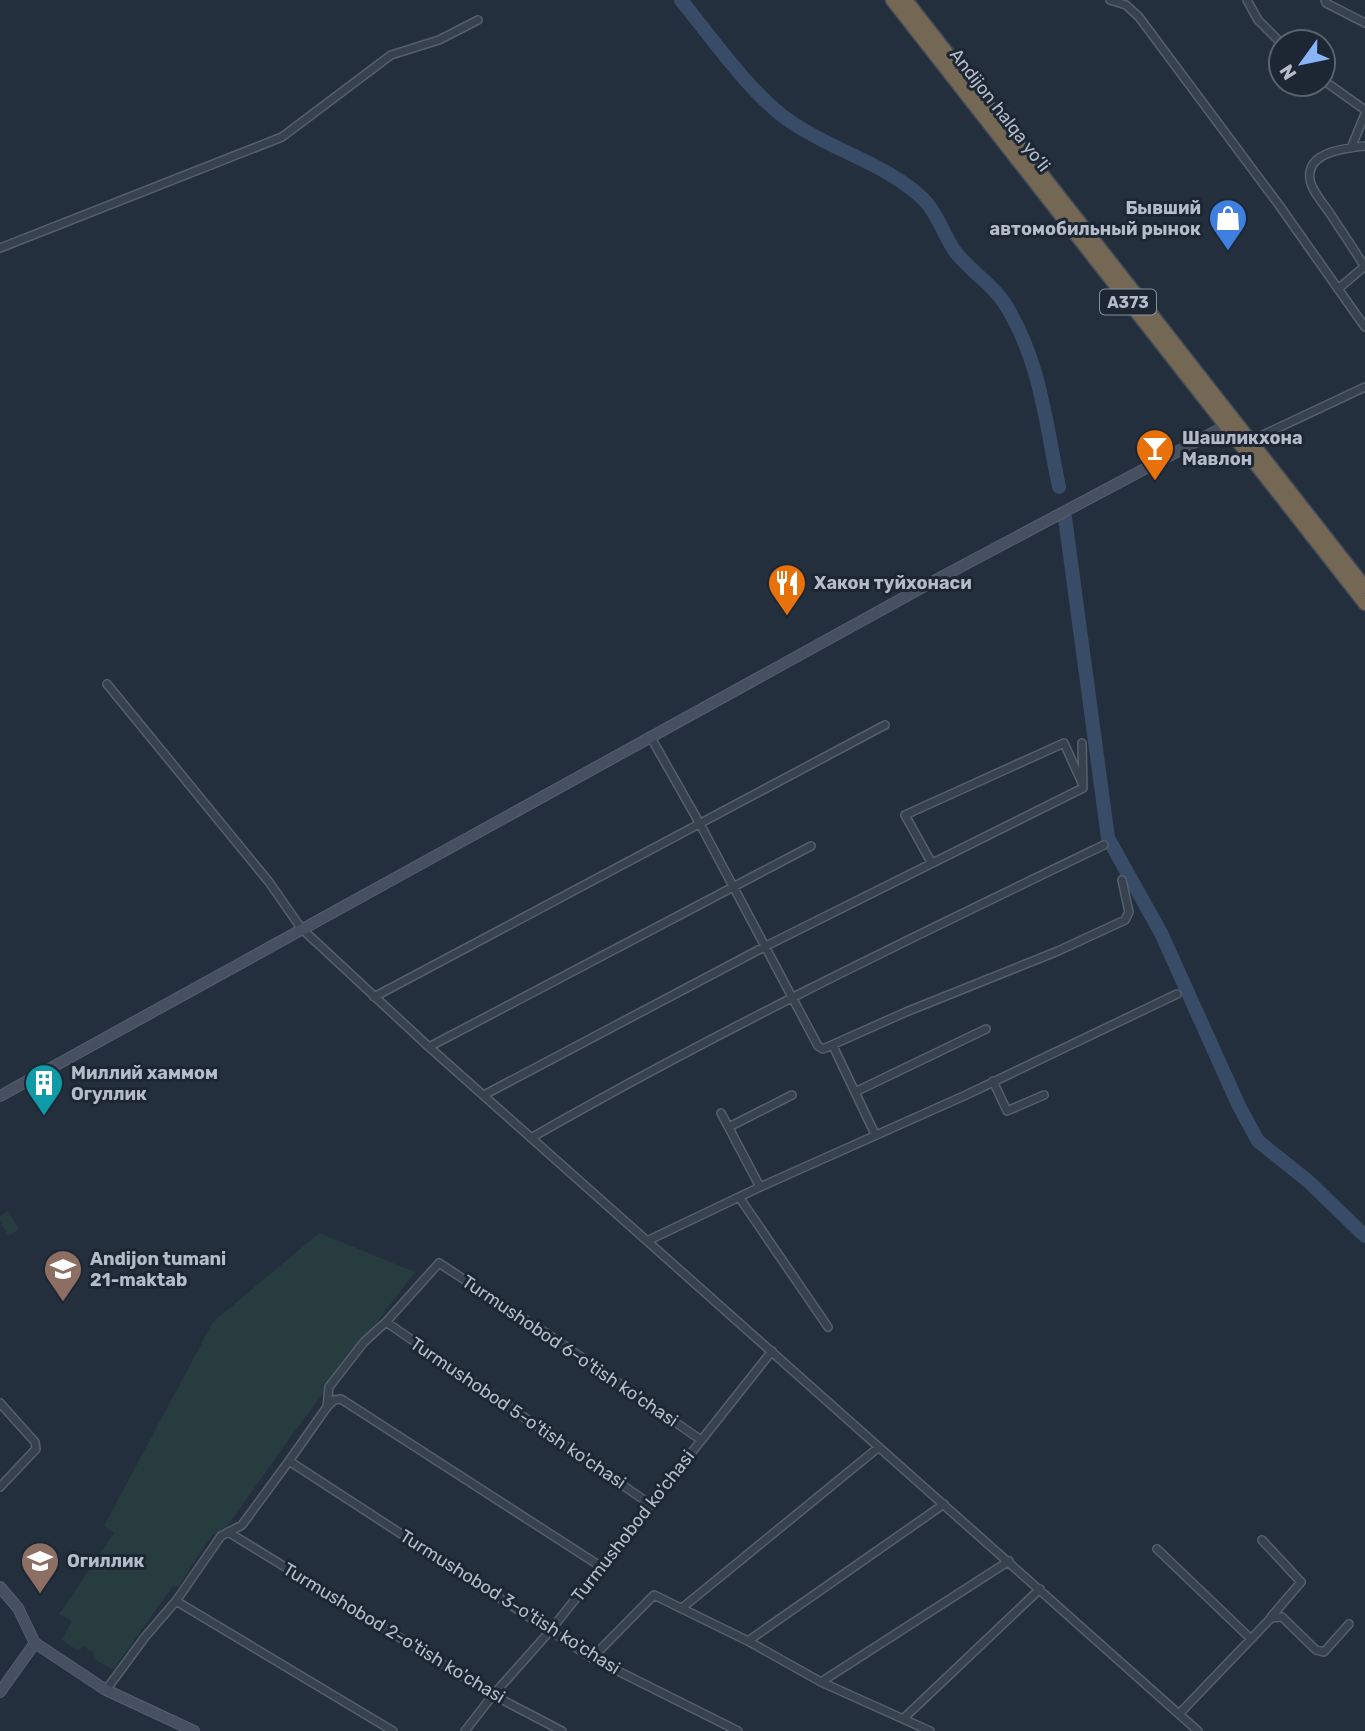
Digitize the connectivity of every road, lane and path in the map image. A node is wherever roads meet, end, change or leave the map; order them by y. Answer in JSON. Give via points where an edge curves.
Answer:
{"nodes":[{"id":1,"x":892,"y":0,"type":"edge"},
{"id":2,"x":906,"y":0,"type":"edge"},
{"id":3,"x":1110,"y":0,"type":"edge"},
{"id":4,"x":1247,"y":0,"type":"edge"},
{"id":5,"x":1325,"y":0,"type":"edge"},
{"id":6,"x":478,"y":20,"type":"dead end"},
{"id":7,"x":1365,"y":23,"type":"edge"},
{"id":8,"x":1267,"y":29,"type":"edge"},
{"id":9,"x":1337,"y":91,"type":"edge"},
{"id":10,"x":1365,"y":112,"type":"edge"},
{"id":11,"x":1365,"y":146,"type":"edge"},
{"id":12,"x":1351,"y":148,"type":"junction"},
{"id":13,"x":0,"y":248,"type":"edge"},
{"id":14,"x":1365,"y":266,"type":"edge"},
{"id":15,"x":1339,"y":288,"type":"junction"},
{"id":16,"x":1365,"y":327,"type":"edge"},
{"id":17,"x":1365,"y":387,"type":"edge"},
{"id":18,"x":1230,"y":424,"type":"junction"},
{"id":19,"x":1246,"y":443,"type":"junction"},
{"id":20,"x":1365,"y":587,"type":"edge"},
{"id":21,"x":1365,"y":604,"type":"edge"},
{"id":22,"x":107,"y":684,"type":"dead end"},
{"id":23,"x":885,"y":725,"type":"dead end"},
{"id":24,"x":650,"y":736,"type":"junction"},
{"id":25,"x":1082,"y":743,"type":"dead end"},
{"id":26,"x":1083,"y":786,"type":"junction"},
{"id":27,"x":700,"y":824,"type":"junction"},
{"id":28,"x":1104,"y":845,"type":"dead end"},
{"id":29,"x":811,"y":846,"type":"dead end"},
{"id":30,"x":931,"y":862,"type":"junction"},
{"id":31,"x":1122,"y":880,"type":"dead end"},
{"id":32,"x":732,"y":888,"type":"junction"},
{"id":33,"x":301,"y":928,"type":"junction"},
{"id":34,"x":764,"y":947,"type":"junction"},
{"id":35,"x":1177,"y":994,"type":"dead end"},
{"id":36,"x":374,"y":997,"type":"junction"},
{"id":37,"x":792,"y":999,"type":"junction"},
{"id":38,"x":986,"y":1030,"type":"dead end"},
{"id":39,"x":833,"y":1046,"type":"junction"},
{"id":40,"x":429,"y":1047,"type":"junction"},
{"id":41,"x":993,"y":1081,"type":"junction"},
{"id":42,"x":855,"y":1092,"type":"junction"},
{"id":43,"x":484,"y":1095,"type":"junction"},
{"id":44,"x":792,"y":1095,"type":"dead end"},
{"id":45,"x":1044,"y":1095,"type":"dead end"},
{"id":46,"x":0,"y":1096,"type":"edge"},
{"id":47,"x":721,"y":1112,"type":"dead end"},
{"id":48,"x":729,"y":1127,"type":"junction"},
{"id":49,"x":875,"y":1135,"type":"junction"},
{"id":50,"x":531,"y":1138,"type":"junction"},
{"id":51,"x":760,"y":1186,"type":"junction"},
{"id":52,"x":739,"y":1197,"type":"junction"},
{"id":53,"x":647,"y":1241,"type":"junction"},
{"id":54,"x":386,"y":1322,"type":"junction"},
{"id":55,"x":828,"y":1327,"type":"dead end"},
{"id":56,"x":772,"y":1351,"type":"junction"},
{"id":57,"x":0,"y":1404,"type":"edge"},
{"id":58,"x":327,"y":1407,"type":"junction"},
{"id":59,"x":701,"y":1440,"type":"junction"},
{"id":60,"x":880,"y":1447,"type":"junction"},
{"id":61,"x":289,"y":1461,"type":"junction"},
{"id":62,"x":0,"y":1487,"type":"edge"},
{"id":63,"x":650,"y":1504,"type":"junction"},
{"id":64,"x":944,"y":1504,"type":"junction"},
{"id":65,"x":229,"y":1532,"type":"junction"},
{"id":66,"x":1262,"y":1541,"type":"dead end"},
{"id":67,"x":1157,"y":1549,"type":"dead end"},
{"id":68,"x":1009,"y":1561,"type":"junction"},
{"id":69,"x":600,"y":1566,"type":"junction"},
{"id":70,"x":0,"y":1587,"type":"edge"},
{"id":71,"x":1040,"y":1588,"type":"junction"},
{"id":72,"x":176,"y":1601,"type":"junction"},
{"id":73,"x":682,"y":1608,"type":"junction"},
{"id":74,"x":1270,"y":1618,"type":"junction"},
{"id":75,"x":1349,"y":1624,"type":"dead end"},
{"id":76,"x":550,"y":1631,"type":"junction"},
{"id":77,"x":1251,"y":1639,"type":"junction"},
{"id":78,"x":748,"y":1641,"type":"junction"},
{"id":79,"x":35,"y":1643,"type":"junction"},
{"id":80,"x":593,"y":1657,"type":"junction"},
{"id":81,"x":821,"y":1682,"type":"junction"},
{"id":82,"x":106,"y":1690,"type":"junction"},
{"id":83,"x":0,"y":1692,"type":"edge"},
{"id":84,"x":493,"y":1695,"type":"junction"},
{"id":85,"x":1179,"y":1714,"type":"junction"},
{"id":86,"x":904,"y":1718,"type":"junction"},
{"id":87,"x":194,"y":1731,"type":"edge"},
{"id":88,"x":393,"y":1731,"type":"edge"},
{"id":89,"x":465,"y":1731,"type":"edge"},
{"id":90,"x":562,"y":1731,"type":"edge"},
{"id":91,"x":738,"y":1731,"type":"edge"},
{"id":92,"x":930,"y":1731,"type":"edge"},
{"id":93,"x":1198,"y":1731,"type":"edge"}],
"edges":[{"from":1,"to":18,"type":"highway","name":"Andijon halqa yo‘li","number":"A373"},
{"from":2,"to":18,"type":"highway","name":"Andijon halqa yo‘li","number":"A373"},
{"from":3,"to":15,"type":"street","via":[[1126,5],[1139,17]]},
{"from":4,"to":8,"type":"street"},
{"from":5,"to":7,"type":"street"},
{"from":6,"to":13,"type":"street","via":[[439,40],[391,55],[282,137]]},
{"from":9,"to":10,"type":"street"},
{"from":10,"to":12,"type":"street"},
{"from":11,"to":12,"type":"street"},
{"from":12,"to":14,"type":"street","via":[[1334,150],[1317,161],[1310,179]]},
{"from":14,"to":15,"type":"street"},
{"from":15,"to":16,"type":"street"},
{"from":17,"to":19,"type":"street"},
{"from":18,"to":19,"type":"highway","name":"Andijon halqa yo‘li","number":"A373"},
{"from":18,"to":24,"type":"main road"},
{"from":19,"to":20,"type":"highway","name":"Andijon halqa yo‘li","number":"A373"},
{"from":19,"to":21,"type":"highway","name":"Andijon halqa yo‘li","number":"A373"},
{"from":22,"to":33,"type":"street","via":[[269,882]]},
{"from":23,"to":27,"type":"street"},
{"from":24,"to":27,"type":"street"},
{"from":24,"to":33,"type":"main road"},
{"from":25,"to":26,"type":"street"},
{"from":26,"to":30,"type":"street"},
{"from":26,"to":30,"type":"street","via":[[1064,743],[905,815]]},
{"from":27,"to":32,"type":"street"},
{"from":27,"to":36,"type":"street"},
{"from":28,"to":37,"type":"street"},
{"from":29,"to":32,"type":"street"},
{"from":30,"to":34,"type":"street"},
{"from":31,"to":39,"type":"street","via":[[1129,912],[1125,920]]},
{"from":32,"to":34,"type":"street"},
{"from":32,"to":40,"type":"street"},
{"from":33,"to":36,"type":"street"},
{"from":33,"to":46,"type":"main road"},
{"from":34,"to":37,"type":"street"},
{"from":34,"to":43,"type":"street"},
{"from":35,"to":41,"type":"street"},
{"from":36,"to":40,"type":"street"},
{"from":37,"to":39,"type":"street","via":[[818,1046]]},
{"from":37,"to":50,"type":"street","via":[[638,1076]]},
{"from":38,"to":42,"type":"street"},
{"from":39,"to":42,"type":"street"},
{"from":40,"to":43,"type":"street"},
{"from":41,"to":45,"type":"street","via":[[1007,1111]]},
{"from":41,"to":49,"type":"street"},
{"from":42,"to":49,"type":"street"},
{"from":43,"to":50,"type":"street"},
{"from":44,"to":48,"type":"street"},
{"from":47,"to":48,"type":"street"},
{"from":48,"to":51,"type":"street"},
{"from":49,"to":51,"type":"street"},
{"from":50,"to":53,"type":"street"},
{"from":51,"to":52,"type":"street"},
{"from":52,"to":53,"type":"street"},
{"from":52,"to":55,"type":"street"},
{"from":53,"to":56,"type":"street"},
{"from":54,"to":58,"type":"street","via":[[364,1342],[330,1387]]},
{"from":54,"to":59,"type":"street","name":"Turmushobod 6-o'tish ko'chasi","via":[[439,1263]]},
{"from":54,"to":63,"type":"street","name":"Turmushobod 5-o'tish ko'chasi"},
{"from":56,"to":59,"type":"street","name":"Turmushobod ko'chasi"},
{"from":56,"to":60,"type":"street"},
{"from":57,"to":62,"type":"street","via":[[36,1443],[36,1449]]},
{"from":58,"to":61,"type":"street"},
{"from":58,"to":69,"type":"street","via":[[341,1399]]},
{"from":59,"to":63,"type":"street","name":"Turmushobod ko'chasi"},
{"from":60,"to":64,"type":"street"},
{"from":60,"to":73,"type":"street"},
{"from":61,"to":65,"type":"street","via":[[242,1525]]},
{"from":61,"to":76,"type":"street","name":"Turmushobod 3-o'tish ko'chasi"},
{"from":63,"to":69,"type":"street","name":"Turmushobod ko'chasi"},
{"from":64,"to":68,"type":"street"},
{"from":64,"to":78,"type":"street"},
{"from":65,"to":72,"type":"street","via":[[221,1536]]},
{"from":65,"to":84,"type":"street","name":"Turmushobod 2-o'tish ko'chasi"},
{"from":66,"to":74,"type":"street","via":[[1301,1582]]},
{"from":67,"to":77,"type":"street"},
{"from":68,"to":71,"type":"street"},
{"from":68,"to":81,"type":"street"},
{"from":69,"to":76,"type":"street","name":"Turmushobod ko'chasi"},
{"from":70,"to":79,"type":"main road","via":[[18,1608]]},
{"from":71,"to":85,"type":"street"},
{"from":71,"to":86,"type":"street"},
{"from":72,"to":82,"type":"street"},
{"from":72,"to":88,"type":"street"},
{"from":73,"to":78,"type":"street"},
{"from":73,"to":80,"type":"street","via":[[651,1597]]},
{"from":74,"to":75,"type":"street","via":[[1282,1616],[1320,1652]]},
{"from":74,"to":77,"type":"street"},
{"from":76,"to":80,"type":"street","name":"Turmushobod 3-o'tish ko'chasi"},
{"from":76,"to":84,"type":"street","name":"Turmushobod ko'chasi"},
{"from":77,"to":85,"type":"street"},
{"from":78,"to":81,"type":"street"},
{"from":79,"to":82,"type":"main road"},
{"from":79,"to":83,"type":"main road"},
{"from":80,"to":91,"type":"street","name":"Turmushobod 3-o'tish ko'chasi"},
{"from":81,"to":86,"type":"street"},
{"from":82,"to":87,"type":"main road"},
{"from":84,"to":89,"type":"street","name":"Turmushobod ko'chasi"},
{"from":84,"to":90,"type":"street","name":"Turmushobod 2-o'tish ko'chasi"},
{"from":85,"to":93,"type":"street"},
{"from":86,"to":92,"type":"street"}]}
